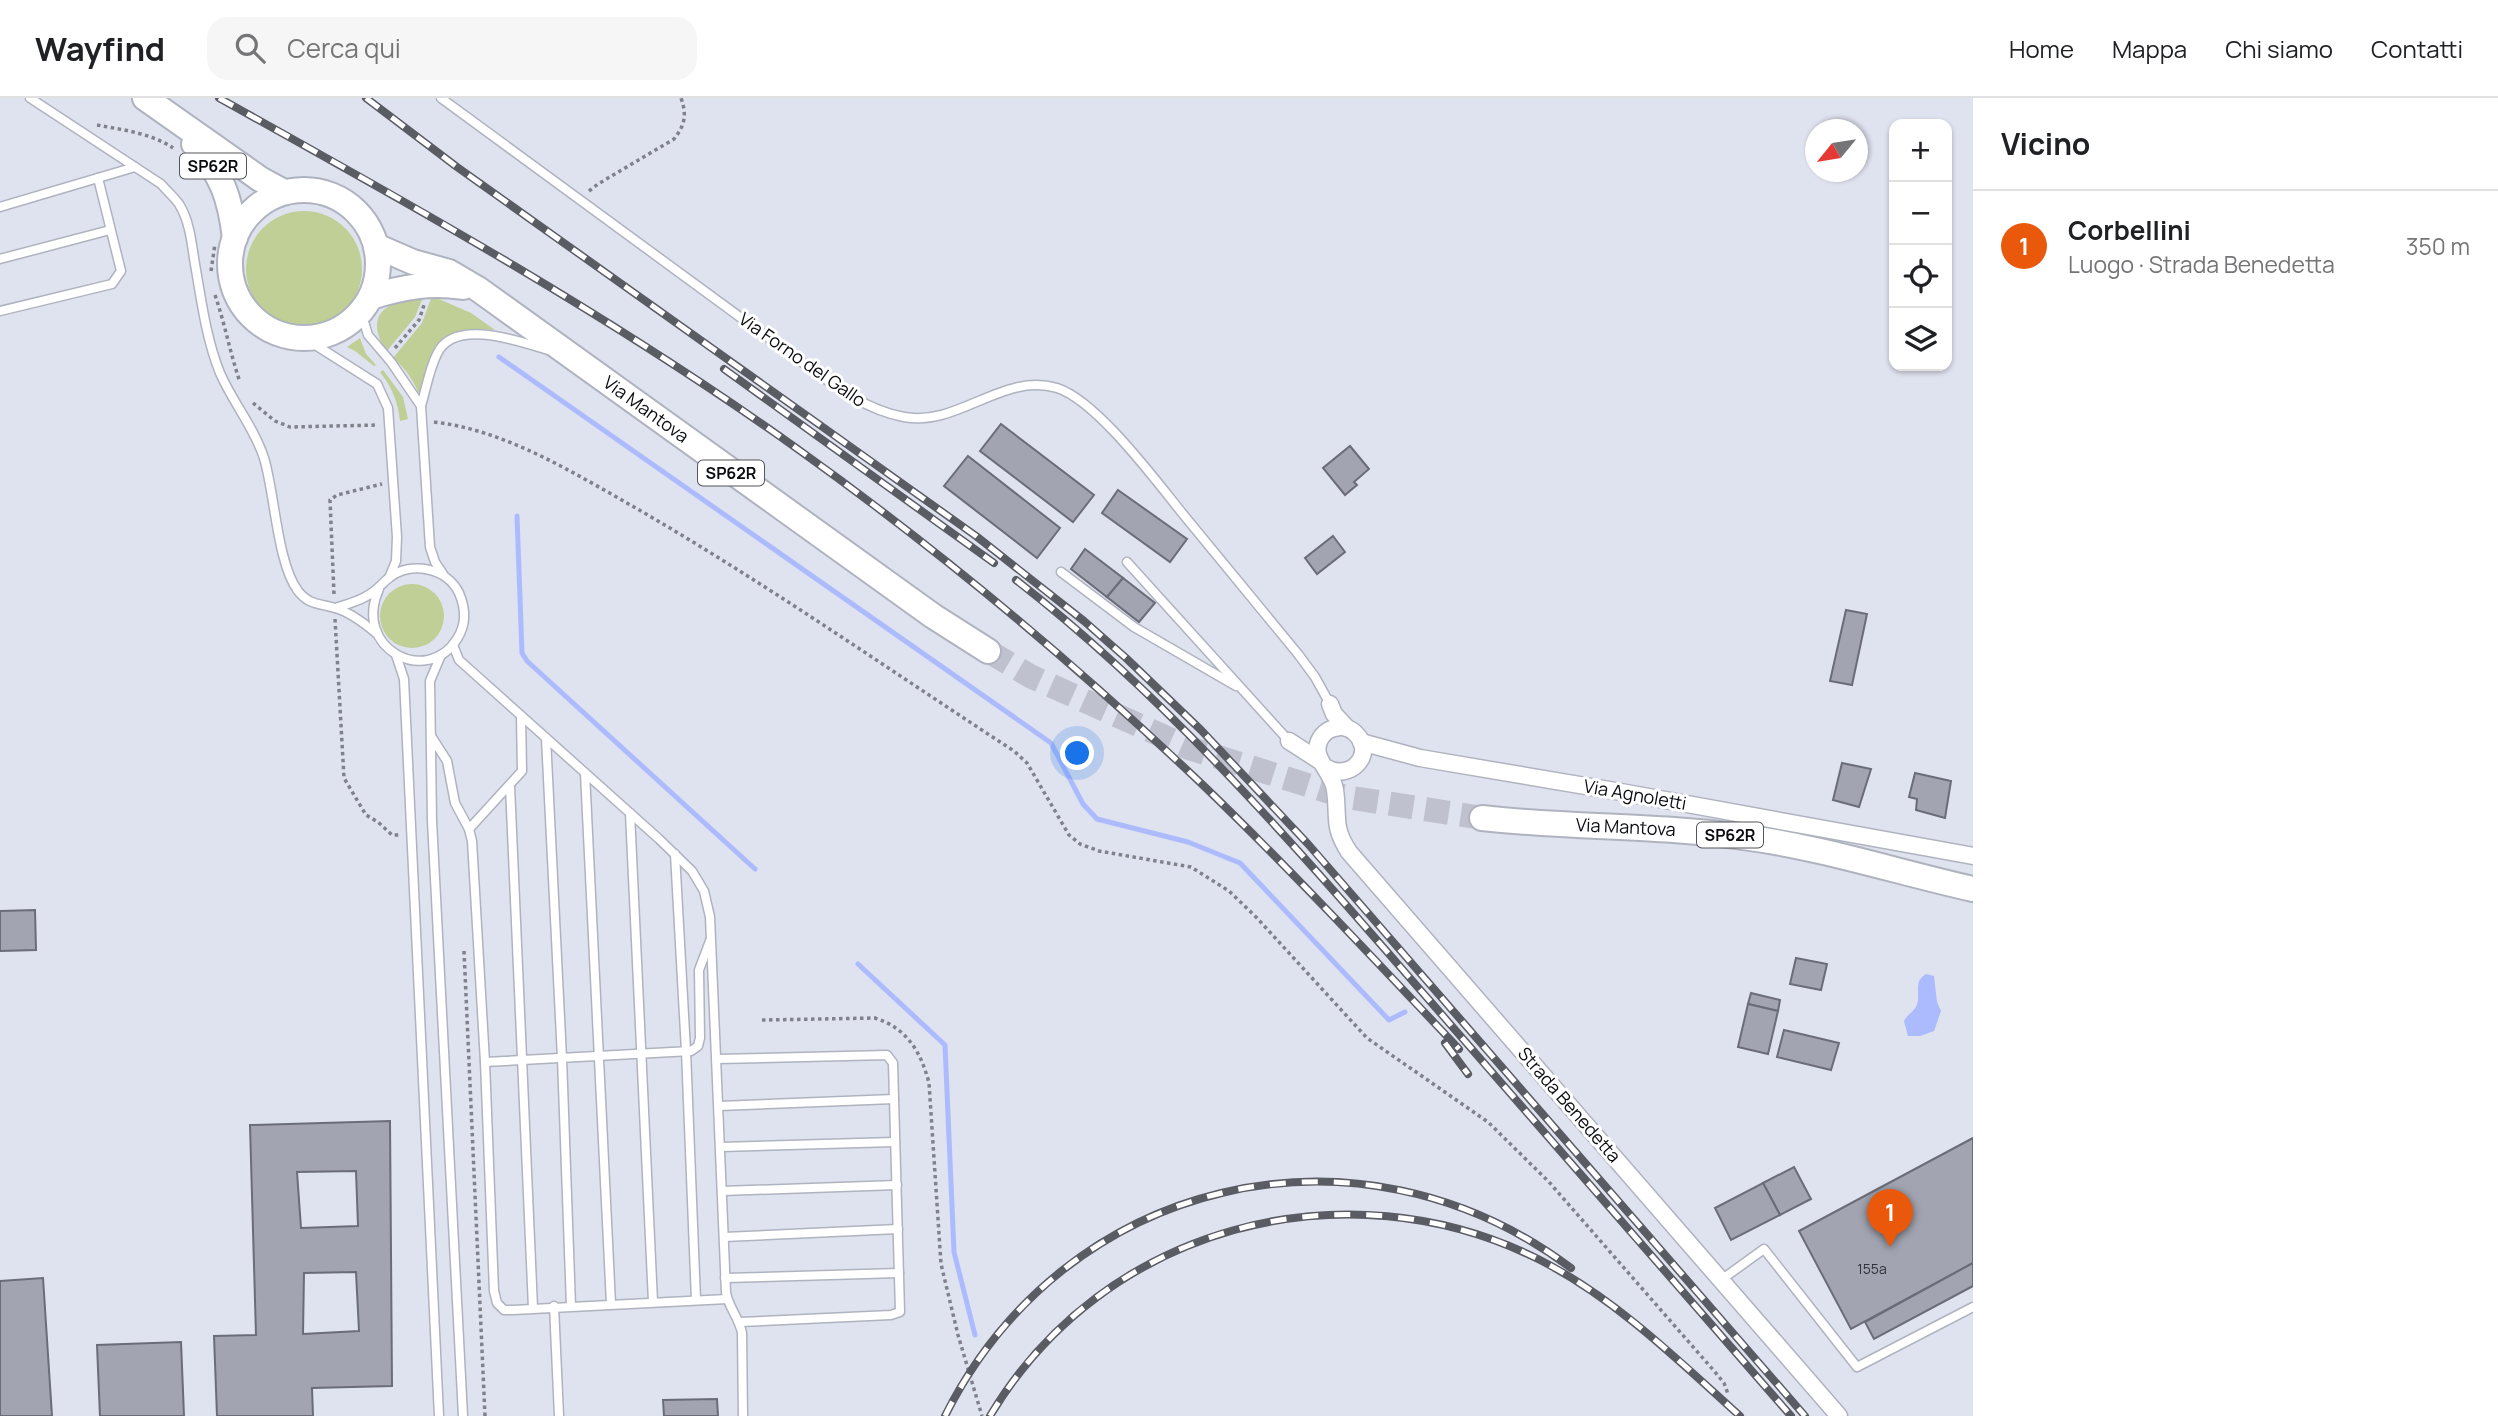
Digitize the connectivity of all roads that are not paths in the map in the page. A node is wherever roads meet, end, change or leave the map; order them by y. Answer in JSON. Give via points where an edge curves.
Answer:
{"nodes":[{"id":1,"x":30,"y":98,"type":"edge"},
{"id":2,"x":441,"y":98,"type":"edge"},
{"id":3,"x":153,"y":104,"type":"edge"},
{"id":4,"x":135,"y":167,"type":"junction"},
{"id":5,"x":97,"y":178,"type":"junction"},
{"id":6,"x":284,"y":192,"type":"junction"},
{"id":7,"x":0,"y":207,"type":"edge"},
{"id":8,"x":110,"y":230,"type":"junction"},
{"id":9,"x":226,"y":237,"type":"junction"},
{"id":10,"x":376,"y":246,"type":"junction"},
{"id":11,"x":0,"y":259,"type":"edge"},
{"id":12,"x":478,"y":289,"type":"junction"},
{"id":13,"x":366,"y":305,"type":"junction"},
{"id":14,"x":0,"y":311,"type":"edge"},
{"id":15,"x":306,"y":339,"type":"junction"},
{"id":16,"x":569,"y":357,"type":"junction"},
{"id":17,"x":421,"y":406,"type":"junction"},
{"id":18,"x":1128,"y":562,"type":"dead end"},
{"id":19,"x":1061,"y":572,"type":"dead end"},
{"id":20,"x":446,"y":577,"type":"junction"},
{"id":21,"x":389,"y":578,"type":"junction"},
{"id":22,"x":379,"y":589,"type":"junction"},
{"id":23,"x":335,"y":608,"type":"junction"},
{"id":24,"x":376,"y":633,"type":"junction"},
{"id":25,"x":453,"y":645,"type":"junction"},
{"id":26,"x":988,"y":651,"type":"tunnel mouth"},
{"id":27,"x":396,"y":655,"type":"junction"},
{"id":28,"x":441,"y":655,"type":"junction"},
{"id":29,"x":1244,"y":691,"type":"junction"},
{"id":30,"x":1329,"y":704,"type":"junction"},
{"id":31,"x":521,"y":716,"type":"junction"},
{"id":32,"x":1348,"y":728,"type":"junction"},
{"id":33,"x":1330,"y":729,"type":"junction"},
{"id":34,"x":431,"y":737,"type":"junction"},
{"id":35,"x":546,"y":738,"type":"junction"},
{"id":36,"x":1289,"y":741,"type":"junction"},
{"id":37,"x":1361,"y":742,"type":"junction"},
{"id":38,"x":1318,"y":743,"type":"junction"},
{"id":39,"x":1420,"y":758,"type":"junction"},
{"id":40,"x":1322,"y":764,"type":"junction"},
{"id":41,"x":1355,"y":767,"type":"junction"},
{"id":42,"x":585,"y":773,"type":"junction"},
{"id":43,"x":510,"y":786,"type":"junction"},
{"id":44,"x":1335,"y":790,"type":"junction"},
{"id":45,"x":630,"y":813,"type":"junction"},
{"id":46,"x":1482,"y":817,"type":"tunnel mouth"},
{"id":47,"x":469,"y":829,"type":"junction"},
{"id":48,"x":675,"y":854,"type":"junction"},
{"id":49,"x":1973,"y":856,"type":"edge"},
{"id":50,"x":1973,"y":889,"type":"edge"},
{"id":51,"x":711,"y":937,"type":"junction"},
{"id":52,"x":687,"y":1051,"type":"junction"},
{"id":53,"x":641,"y":1054,"type":"junction"},
{"id":54,"x":599,"y":1056,"type":"junction"},
{"id":55,"x":562,"y":1058,"type":"junction"},
{"id":56,"x":717,"y":1059,"type":"junction"},
{"id":57,"x":522,"y":1060,"type":"junction"},
{"id":58,"x":485,"y":1062,"type":"junction"},
{"id":59,"x":894,"y":1099,"type":"junction"},
{"id":60,"x":719,"y":1106,"type":"junction"},
{"id":61,"x":895,"y":1142,"type":"junction"},
{"id":62,"x":721,"y":1147,"type":"junction"},
{"id":63,"x":897,"y":1185,"type":"junction"},
{"id":64,"x":722,"y":1191,"type":"junction"},
{"id":65,"x":898,"y":1229,"type":"junction"},
{"id":66,"x":724,"y":1237,"type":"junction"},
{"id":67,"x":899,"y":1273,"type":"junction"},
{"id":68,"x":725,"y":1278,"type":"junction"},
{"id":69,"x":1721,"y":1280,"type":"junction"},
{"id":70,"x":727,"y":1299,"type":"junction"},
{"id":71,"x":696,"y":1300,"type":"junction"},
{"id":72,"x":653,"y":1302,"type":"junction"},
{"id":73,"x":611,"y":1304,"type":"junction"},
{"id":74,"x":571,"y":1306,"type":"junction"},
{"id":75,"x":554,"y":1307,"type":"junction"},
{"id":76,"x":1973,"y":1307,"type":"edge"},
{"id":77,"x":533,"y":1308,"type":"junction"},
{"id":78,"x":740,"y":1322,"type":"junction"},
{"id":79,"x":1839,"y":1413,"type":"edge"},
{"id":80,"x":439,"y":1416,"type":"edge"},
{"id":81,"x":463,"y":1416,"type":"edge"},
{"id":82,"x":559,"y":1416,"type":"edge"},
{"id":83,"x":743,"y":1416,"type":"edge"}],
"edges":[{"from":1,"to":4,"type":"lane"},
{"from":2,"to":30,"type":"lane","name":"Via Forno del Gallo","via":[[809,367],[877,409],[907,418],[941,415],[1014,387],[1036,384],[1059,389],[1083,402],[1122,441],[1298,654]]},
{"from":3,"to":6,"type":"main road","number":"SP62R"},
{"from":3,"to":9,"type":"main road","number":"SP62R","via":[[216,170],[231,208]]},
{"from":4,"to":5,"type":"lane"},
{"from":4,"to":23,"type":"lane","via":[[161,184],[185,217],[219,372],[264,459],[291,579],[309,601]]},
{"from":5,"to":7,"type":"lane"},
{"from":5,"to":8,"type":"lane"},
{"from":6,"to":9,"type":"main road","number":"SP62R","via":[[254,209]]},
{"from":6,"to":10,"type":"main road","number":"SP62R","via":[[318,191],[341,200],[361,216]]},
{"from":8,"to":11,"type":"lane"},
{"from":8,"to":14,"type":"lane","via":[[121,271],[112,284]]},
{"from":9,"to":15,"type":"main road","number":"SP62R","via":[[232,281],[244,307],[278,334]]},
{"from":10,"to":12,"type":"main road","name":"Via Mantova","number":"SP62R","via":[[449,272]]},
{"from":10,"to":13,"type":"main road","number":"SP62R","via":[[377,281]]},
{"from":12,"to":13,"type":"main road","number":"SP62R","via":[[430,284],[396,289]]},
{"from":12,"to":16,"type":"main road","name":"Via Mantova","number":"SP62R"},
{"from":13,"to":15,"type":"main road","number":"SP62R","via":[[337,331]]},
{"from":13,"to":17,"type":"lane","via":[[368,335]]},
{"from":15,"to":21,"type":"lane","via":[[377,384],[388,408],[397,537],[396,561]]},
{"from":16,"to":17,"type":"lane","via":[[504,337],[475,333],[451,340],[437,351]]},
{"from":16,"to":26,"type":"main road","name":"Via Mantova","number":"SP62R","via":[[933,617]]},
{"from":17,"to":20,"type":"lane","via":[[430,547]]},
{"from":18,"to":29,"type":"lane","name":"Via Agnoletti"},
{"from":19,"to":29,"type":"lane","via":[[1134,627]]},
{"from":20,"to":21,"type":"lane","via":[[418,568]]},
{"from":20,"to":25,"type":"lane","via":[[457,588],[464,610],[461,632]]},
{"from":21,"to":22,"type":"lane"},
{"from":22,"to":23,"type":"lane"},
{"from":22,"to":24,"type":"lane","via":[[373,603]]},
{"from":23,"to":24,"type":"lane"},
{"from":24,"to":27,"type":"lane"},
{"from":25,"to":28,"type":"lane"},
{"from":25,"to":31,"type":"lane","via":[[459,660]]},
{"from":27,"to":28,"type":"lane","via":[[411,660]]},
{"from":27,"to":80,"type":"lane","via":[[404,679]]},
{"from":28,"to":34,"type":"lane","via":[[430,681]]},
{"from":29,"to":36,"type":"lane","name":"Via Agnoletti"},
{"from":30,"to":32,"type":"street","name":"Via Forno del Gallo"},
{"from":30,"to":33,"type":"street","name":"Via Forno del Gallo"},
{"from":31,"to":35,"type":"lane"},
{"from":31,"to":43,"type":"lane","via":[[522,771]]},
{"from":32,"to":33,"type":"street"},
{"from":32,"to":37,"type":"street"},
{"from":33,"to":38,"type":"street"},
{"from":34,"to":47,"type":"lane","via":[[447,761],[455,803]]},
{"from":34,"to":81,"type":"lane"},
{"from":35,"to":42,"type":"lane"},
{"from":35,"to":55,"type":"lane"},
{"from":36,"to":38,"type":"street"},
{"from":36,"to":40,"type":"street","name":"Via Agnoletti"},
{"from":37,"to":39,"type":"street","name":"Via Agnoletti"},
{"from":37,"to":41,"type":"street","via":[[1362,753]]},
{"from":38,"to":40,"type":"street"},
{"from":39,"to":41,"type":"street","name":"Via Agnoletti","via":[[1381,758]]},
{"from":39,"to":49,"type":"street","name":"Via Agnoletti"},
{"from":40,"to":41,"type":"street","name":"Via Agnoletti","via":[[1338,773]]},
{"from":40,"to":44,"type":"street","name":"Strada Benedetta"},
{"from":41,"to":44,"type":"street"},
{"from":42,"to":45,"type":"lane"},
{"from":42,"to":54,"type":"lane"},
{"from":43,"to":47,"type":"lane"},
{"from":43,"to":57,"type":"lane"},
{"from":44,"to":69,"type":"street","name":"Strada Benedetta","via":[[1336,822],[1349,852]]},
{"from":45,"to":48,"type":"lane"},
{"from":45,"to":53,"type":"lane"},
{"from":46,"to":50,"type":"main road","name":"Via Mantova","number":"SP62R","via":[[1745,837]]},
{"from":47,"to":58,"type":"lane"},
{"from":48,"to":51,"type":"lane","via":[[704,891]]},
{"from":48,"to":52,"type":"lane"},
{"from":51,"to":52,"type":"lane","via":[[699,970],[700,1038],[698,1046]]},
{"from":51,"to":56,"type":"lane"},
{"from":52,"to":53,"type":"lane"},
{"from":52,"to":71,"type":"lane"},
{"from":53,"to":54,"type":"lane"},
{"from":53,"to":72,"type":"lane"},
{"from":54,"to":55,"type":"lane"},
{"from":54,"to":73,"type":"lane"},
{"from":55,"to":57,"type":"lane"},
{"from":55,"to":74,"type":"lane"},
{"from":56,"to":59,"type":"lane","via":[[887,1055],[893,1063]]},
{"from":56,"to":60,"type":"lane"},
{"from":57,"to":58,"type":"lane"},
{"from":57,"to":77,"type":"lane"},
{"from":58,"to":77,"type":"lane","via":[[494,1291],[504,1310]]},
{"from":59,"to":60,"type":"lane"},
{"from":59,"to":61,"type":"lane"},
{"from":60,"to":62,"type":"lane"},
{"from":61,"to":62,"type":"lane"},
{"from":61,"to":63,"type":"lane"},
{"from":62,"to":64,"type":"lane"},
{"from":63,"to":64,"type":"lane"},
{"from":63,"to":65,"type":"lane"},
{"from":64,"to":66,"type":"lane"},
{"from":65,"to":66,"type":"lane"},
{"from":65,"to":67,"type":"lane"},
{"from":66,"to":68,"type":"lane"},
{"from":67,"to":68,"type":"lane"},
{"from":67,"to":78,"type":"lane","via":[[900,1312],[891,1315]]},
{"from":68,"to":70,"type":"lane"},
{"from":69,"to":76,"type":"lane","via":[[1764,1248],[1857,1367]]},
{"from":69,"to":79,"type":"street","name":"Strada Benedetta"},
{"from":70,"to":71,"type":"lane"},
{"from":70,"to":78,"type":"lane"},
{"from":71,"to":72,"type":"lane"},
{"from":72,"to":73,"type":"lane"},
{"from":73,"to":74,"type":"lane"},
{"from":74,"to":75,"type":"lane"},
{"from":75,"to":77,"type":"lane"},
{"from":75,"to":82,"type":"lane"},
{"from":78,"to":83,"type":"lane"}]}
